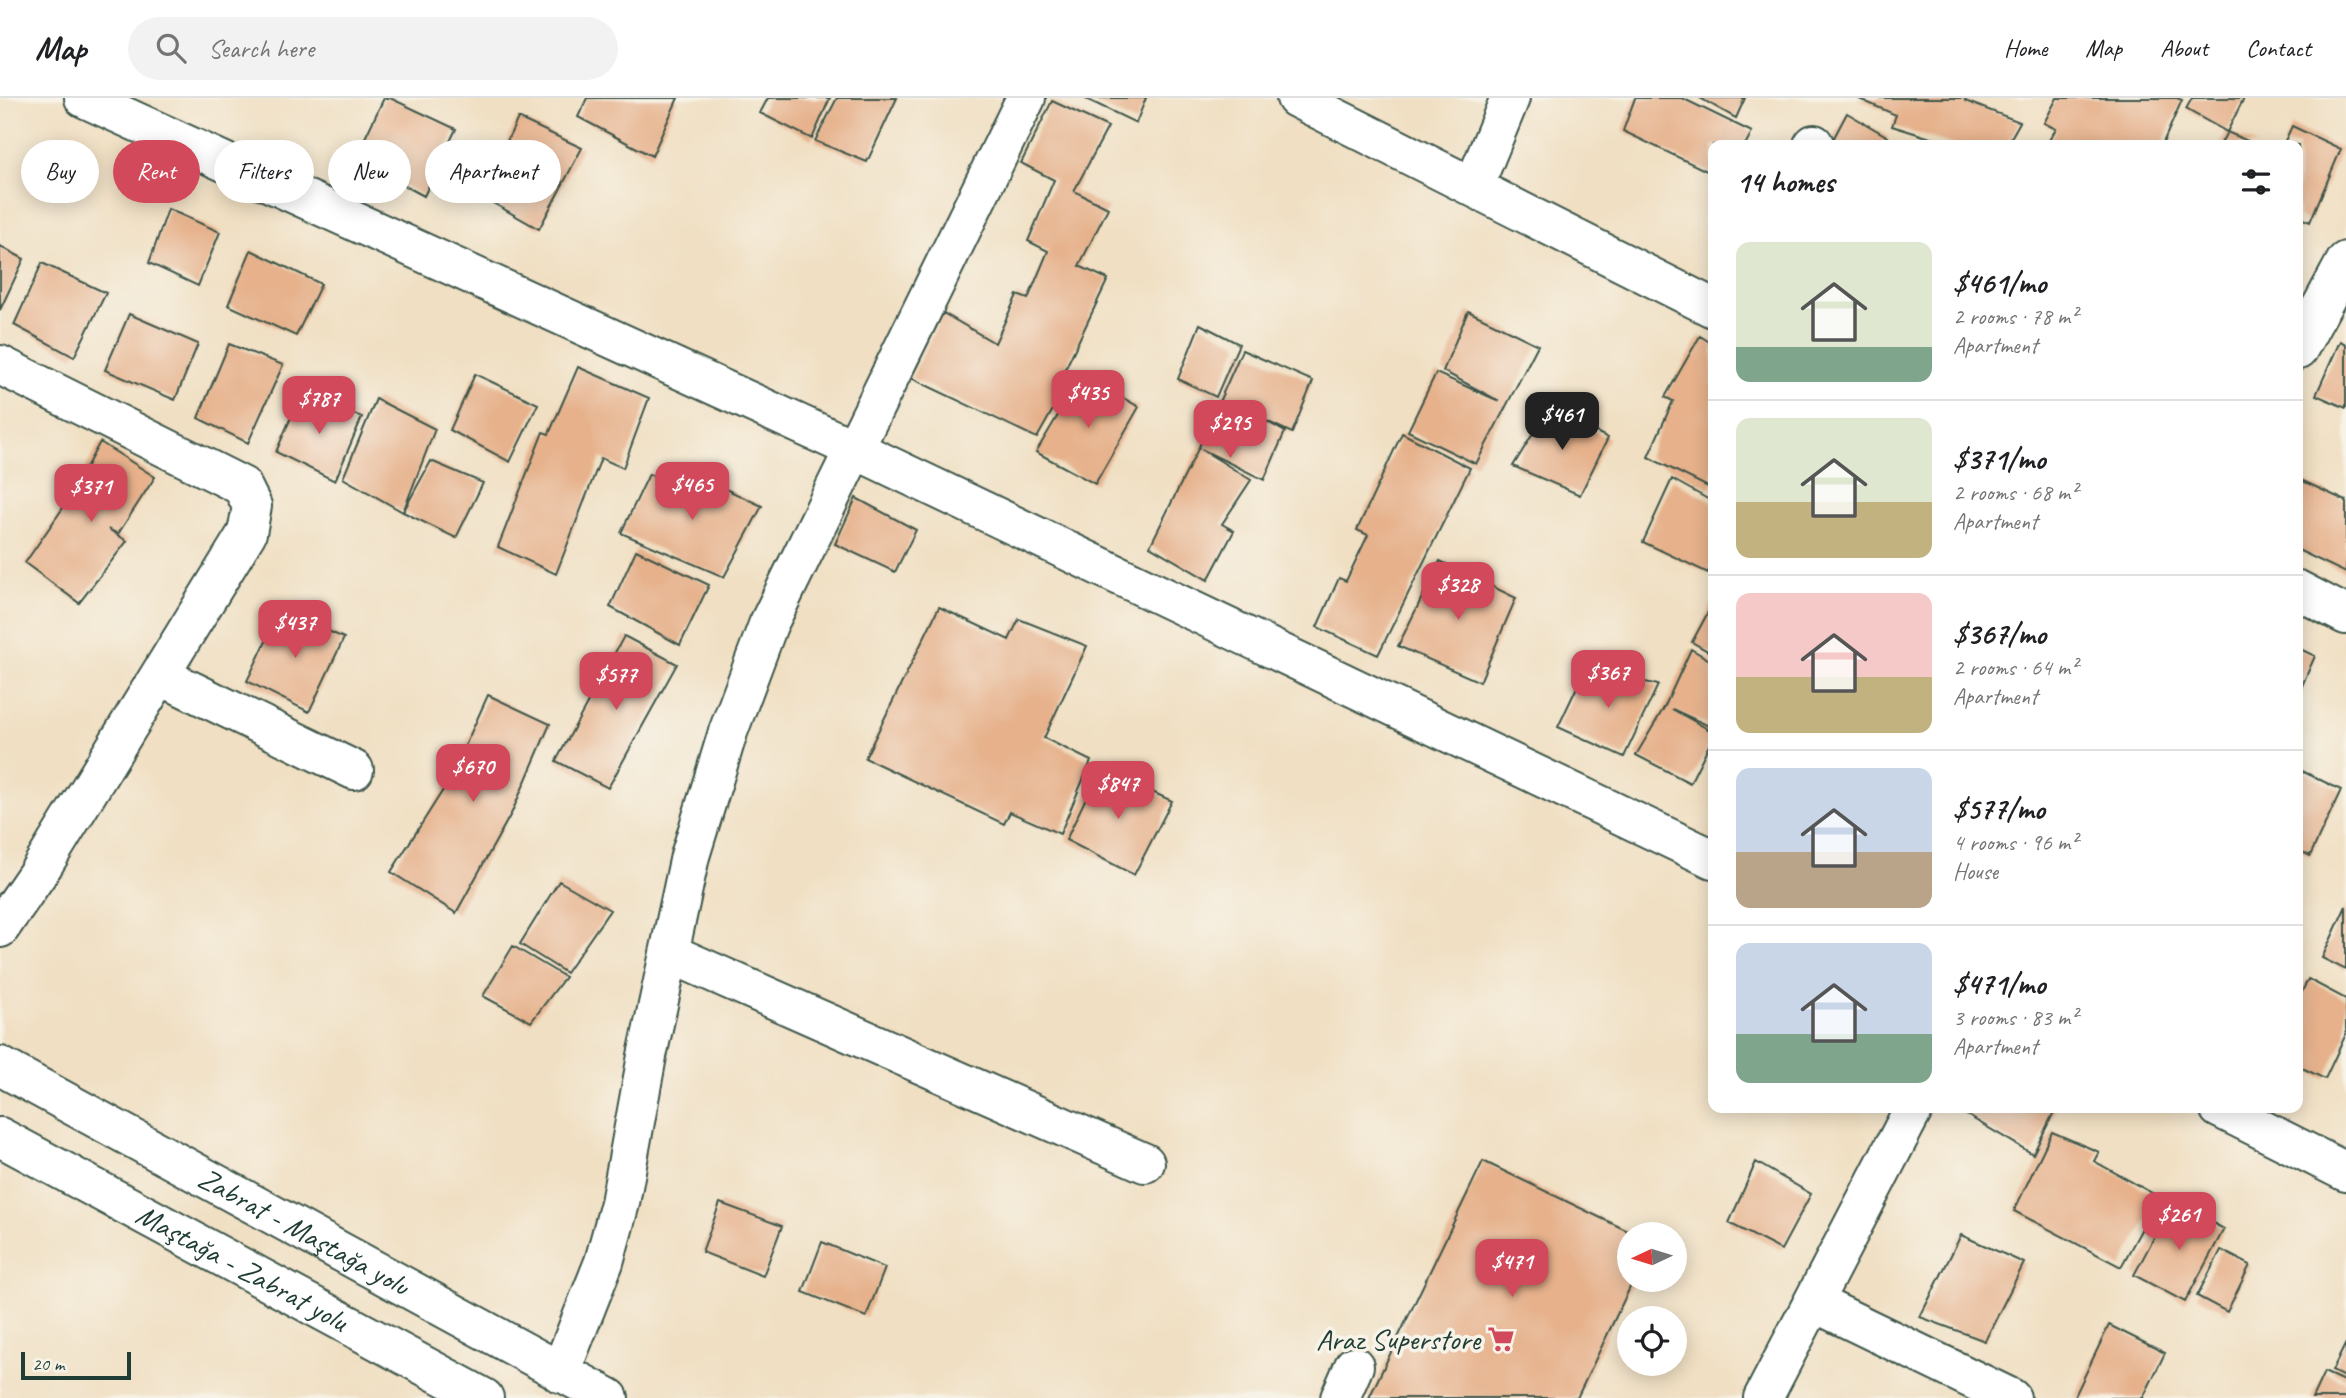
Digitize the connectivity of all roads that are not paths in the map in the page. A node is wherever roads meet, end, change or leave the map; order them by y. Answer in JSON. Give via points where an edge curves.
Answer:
{"nodes":[{"id":1,"x":84,"y":98,"type":"edge"},
{"id":2,"x":1026,"y":98,"type":"edge"},
{"id":3,"x":1296,"y":98,"type":"edge"},
{"id":4,"x":1510,"y":98,"type":"edge"},
{"id":5,"x":1474,"y":186,"type":"junction"},
{"id":6,"x":2346,"y":261,"type":"edge"},
{"id":7,"x":1708,"y":305,"type":"edge"},
{"id":8,"x":2303,"y":341,"type":"edge"},
{"id":9,"x":0,"y":365,"type":"edge"},
{"id":10,"x":854,"y":449,"type":"junction"},
{"id":11,"x":2303,"y":593,"type":"edge"},
{"id":12,"x":2346,"y":615,"type":"edge"},
{"id":13,"x":161,"y":676,"type":"junction"},
{"id":14,"x":354,"y":770,"type":"dead end"},
{"id":15,"x":1708,"y":857,"type":"edge"},
{"id":16,"x":0,"y":928,"type":"edge"},
{"id":17,"x":669,"y":953,"type":"junction"},
{"id":18,"x":0,"y":1066,"type":"edge"},
{"id":19,"x":1911,"y":1113,"type":"edge"},
{"id":20,"x":2229,"y":1113,"type":"edge"},
{"id":21,"x":0,"y":1137,"type":"edge"},
{"id":22,"x":1144,"y":1163,"type":"dead end"},
{"id":23,"x":2346,"y":1172,"type":"edge"},
{"id":24,"x":1813,"y":1302,"type":"junction"},
{"id":25,"x":560,"y":1373,"type":"junction"},
{"id":26,"x":484,"y":1398,"type":"edge"},
{"id":27,"x":609,"y":1398,"type":"edge"},
{"id":28,"x":1763,"y":1398,"type":"edge"},
{"id":29,"x":2011,"y":1398,"type":"edge"}],
"edges":[{"from":1,"to":10,"type":"street"},
{"from":2,"to":10,"type":"street"},
{"from":3,"to":5,"type":"street"},
{"from":4,"to":5,"type":"street"},
{"from":5,"to":7,"type":"street"},
{"from":6,"to":8,"type":"street"},
{"from":9,"to":13,"type":"street","via":[[242,486],[252,506],[247,533]]},
{"from":10,"to":15,"type":"street"},
{"from":10,"to":17,"type":"street","via":[[768,625],[727,733]]},
{"from":11,"to":12,"type":"street"},
{"from":13,"to":14,"type":"street"},
{"from":13,"to":16,"type":"street"},
{"from":17,"to":22,"type":"street"},
{"from":17,"to":25,"type":"street","via":[[620,1203],[604,1262]]},
{"from":18,"to":25,"type":"street","name":"Zabrat - Maştağa yolu"},
{"from":19,"to":24,"type":"street"},
{"from":20,"to":23,"type":"street"},
{"from":21,"to":26,"type":"street","name":"Maştağa - Zabrat yolu"},
{"from":24,"to":28,"type":"street"},
{"from":24,"to":29,"type":"street"},
{"from":25,"to":27,"type":"street","name":"Zabrat - Maştağa yolu"}]}
